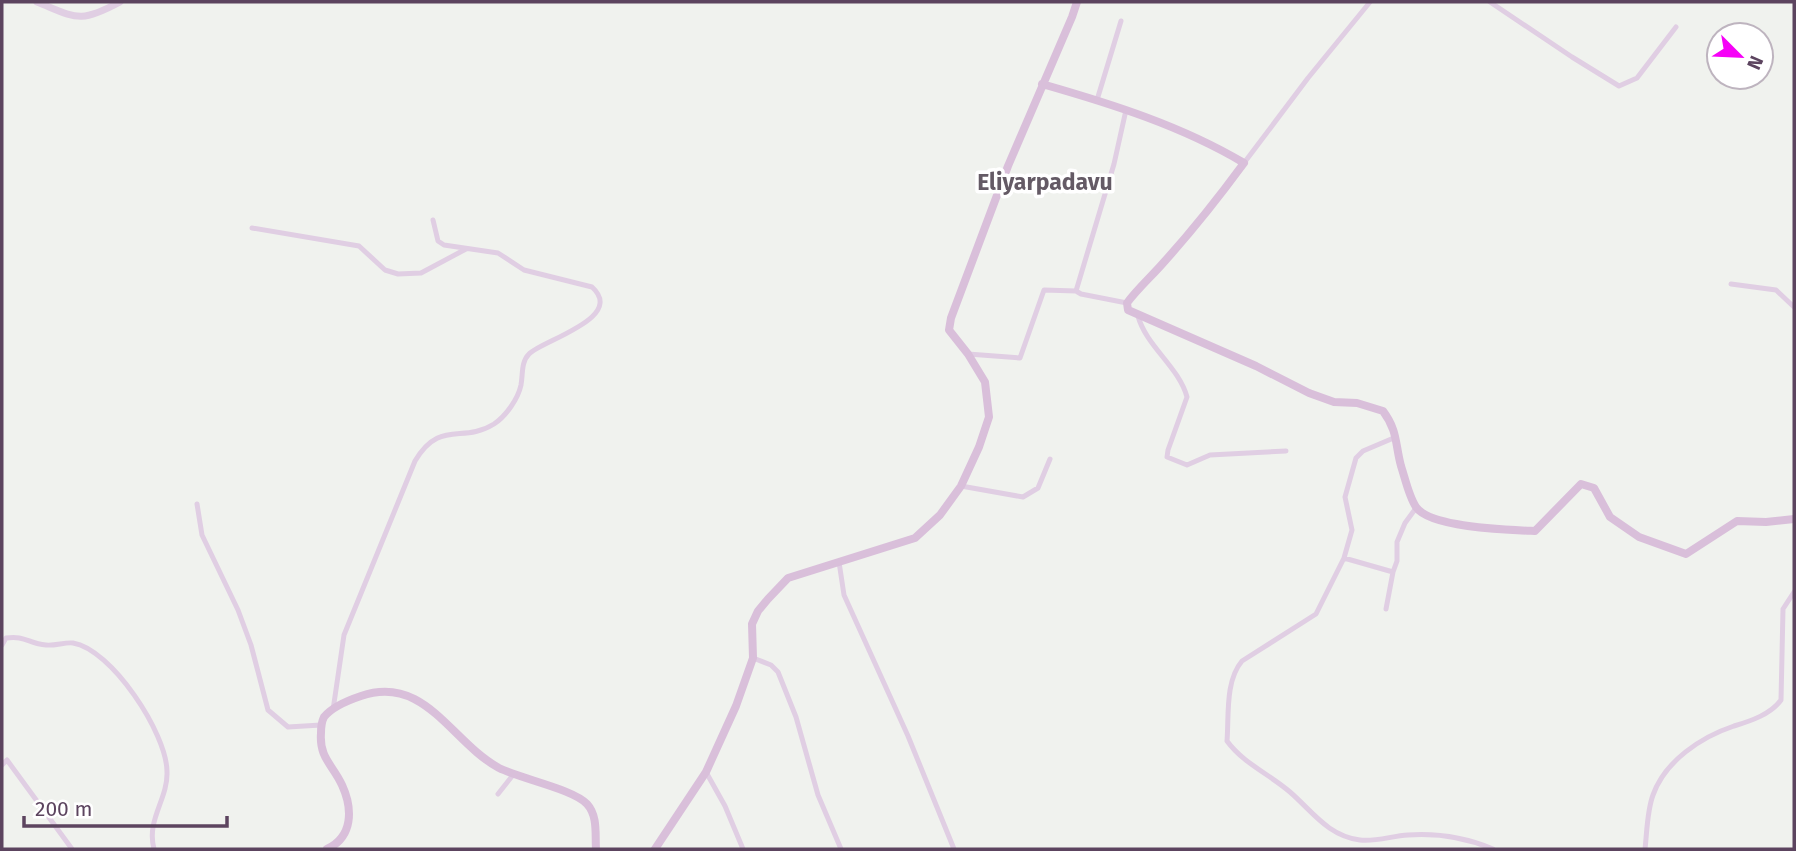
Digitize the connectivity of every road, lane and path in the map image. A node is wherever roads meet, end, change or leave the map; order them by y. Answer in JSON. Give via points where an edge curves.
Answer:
{"nodes":[{"id":1,"x":37,"y":2,"type":"edge"},
{"id":2,"x":120,"y":2,"type":"edge"},
{"id":3,"x":1077,"y":2,"type":"edge"},
{"id":4,"x":1370,"y":2,"type":"edge"},
{"id":5,"x":1490,"y":2,"type":"edge"},
{"id":6,"x":1121,"y":21,"type":"dead end"},
{"id":7,"x":1676,"y":27,"type":"dead end"},
{"id":8,"x":1042,"y":84,"type":"junction"},
{"id":9,"x":1097,"y":100,"type":"junction"},
{"id":10,"x":1126,"y":110,"type":"junction"},
{"id":11,"x":1244,"y":163,"type":"junction"},
{"id":12,"x":433,"y":220,"type":"dead end"},
{"id":13,"x":252,"y":228,"type":"dead end"},
{"id":14,"x":466,"y":249,"type":"junction"},
{"id":15,"x":1731,"y":284,"type":"dead end"},
{"id":16,"x":1076,"y":290,"type":"junction"},
{"id":17,"x":1127,"y":303,"type":"junction"},
{"id":18,"x":1794,"y":307,"type":"edge"},
{"id":19,"x":1138,"y":316,"type":"junction"},
{"id":20,"x":968,"y":354,"type":"junction"},
{"id":21,"x":1397,"y":436,"type":"junction"},
{"id":22,"x":1286,"y":451,"type":"dead end"},
{"id":23,"x":1050,"y":459,"type":"dead end"},
{"id":24,"x":961,"y":486,"type":"junction"},
{"id":25,"x":197,"y":505,"type":"dead end"},
{"id":26,"x":1416,"y":508,"type":"junction"},
{"id":27,"x":1794,"y":519,"type":"edge"},
{"id":28,"x":1344,"y":558,"type":"junction"},
{"id":29,"x":839,"y":562,"type":"junction"},
{"id":30,"x":1393,"y":572,"type":"junction"},
{"id":31,"x":1794,"y":592,"type":"edge"},
{"id":32,"x":1386,"y":609,"type":"dead end"},
{"id":33,"x":2,"y":645,"type":"edge"},
{"id":34,"x":753,"y":658,"type":"junction"},
{"id":35,"x":334,"y":710,"type":"junction"},
{"id":36,"x":321,"y":725,"type":"junction"},
{"id":37,"x":2,"y":753,"type":"edge"},
{"id":38,"x":7,"y":760,"type":"junction"},
{"id":39,"x":2,"y":765,"type":"edge"},
{"id":40,"x":706,"y":772,"type":"junction"},
{"id":41,"x":513,"y":775,"type":"junction"},
{"id":42,"x":498,"y":794,"type":"dead end"},
{"id":43,"x":72,"y":849,"type":"edge"},
{"id":44,"x":154,"y":849,"type":"edge"},
{"id":45,"x":327,"y":849,"type":"edge"},
{"id":46,"x":596,"y":849,"type":"edge"},
{"id":47,"x":656,"y":849,"type":"edge"},
{"id":48,"x":743,"y":849,"type":"edge"},
{"id":49,"x":841,"y":849,"type":"edge"},
{"id":50,"x":954,"y":849,"type":"edge"},
{"id":51,"x":1493,"y":849,"type":"edge"},
{"id":52,"x":1645,"y":849,"type":"edge"}],
"edges":[{"from":1,"to":2,"type":"street","via":[[84,18]]},
{"from":3,"to":8,"type":"main road"},
{"from":4,"to":11,"type":"street"},
{"from":5,"to":7,"type":"street","via":[[1619,86],[1637,78]]},
{"from":6,"to":9,"type":"street"},
{"from":8,"to":9,"type":"main road"},
{"from":8,"to":20,"type":"main road","via":[[953,311],[949,330]]},
{"from":9,"to":10,"type":"main road"},
{"from":10,"to":11,"type":"main road","via":[[1214,145]]},
{"from":10,"to":16,"type":"street"},
{"from":11,"to":17,"type":"main road"},
{"from":12,"to":14,"type":"street","via":[[438,241]]},
{"from":13,"to":14,"type":"street","via":[[359,246],[385,270],[398,274],[421,273]]},
{"from":14,"to":35,"type":"street","via":[[498,253],[524,270],[585,284],[598,292],[597,311],[587,322],[529,355],[513,404],[496,423],[436,437],[423,448],[344,635]]},
{"from":15,"to":18,"type":"street","via":[[1776,290]]},
{"from":16,"to":17,"type":"street"},
{"from":16,"to":20,"type":"street","via":[[1044,290],[1020,358]]},
{"from":17,"to":19,"type":"main road","via":[[1128,310]]},
{"from":19,"to":21,"type":"main road","via":[[1309,393],[1383,411]]},
{"from":19,"to":22,"type":"street","via":[[1187,397],[1167,457],[1187,465],[1210,455]]},
{"from":20,"to":24,"type":"main road","via":[[985,382],[989,416]]},
{"from":21,"to":26,"type":"main road"},
{"from":21,"to":28,"type":"street","via":[[1356,457],[1345,497],[1352,530]]},
{"from":23,"to":24,"type":"street","via":[[1038,488],[1023,497]]},
{"from":24,"to":29,"type":"main road","via":[[915,538]]},
{"from":25,"to":36,"type":"street","via":[[202,536],[238,610],[268,710],[288,727]]},
{"from":26,"to":27,"type":"main road","via":[[1469,527],[1535,531],[1581,484],[1594,488],[1610,517],[1639,537],[1685,554],[1737,521]]},
{"from":26,"to":30,"type":"street","via":[[1397,542]]},
{"from":28,"to":30,"type":"street"},
{"from":28,"to":51,"type":"street","via":[[1315,614],[1235,670],[1227,741],[1320,822],[1344,836],[1362,841],[1409,835],[1461,838]]},
{"from":29,"to":34,"type":"main road","via":[[788,578],[768,599],[752,624]]},
{"from":29,"to":50,"type":"street","via":[[844,595]]},
{"from":30,"to":32,"type":"street"},
{"from":31,"to":52,"type":"street","via":[[1783,609],[1781,700],[1753,721],[1693,746],[1674,763],[1652,797]]},
{"from":33,"to":44,"type":"street","via":[[6,638],[19,636],[45,646],[73,643],[98,654],[144,706],[164,749],[167,772],[152,824]]},
{"from":34,"to":40,"type":"main road"},
{"from":34,"to":49,"type":"street","via":[[778,672],[818,795]]},
{"from":35,"to":36,"type":"main road"},
{"from":35,"to":41,"type":"main road","via":[[349,700],[391,691],[428,705],[486,761]]},
{"from":36,"to":45,"type":"main road","via":[[324,759],[341,783],[349,813],[346,834]]},
{"from":37,"to":38,"type":"street"},
{"from":38,"to":39,"type":"street"},
{"from":38,"to":43,"type":"street"},
{"from":40,"to":47,"type":"main road"},
{"from":40,"to":48,"type":"street"},
{"from":41,"to":42,"type":"street"},
{"from":41,"to":46,"type":"main road","via":[[586,803],[595,816]]}]}
